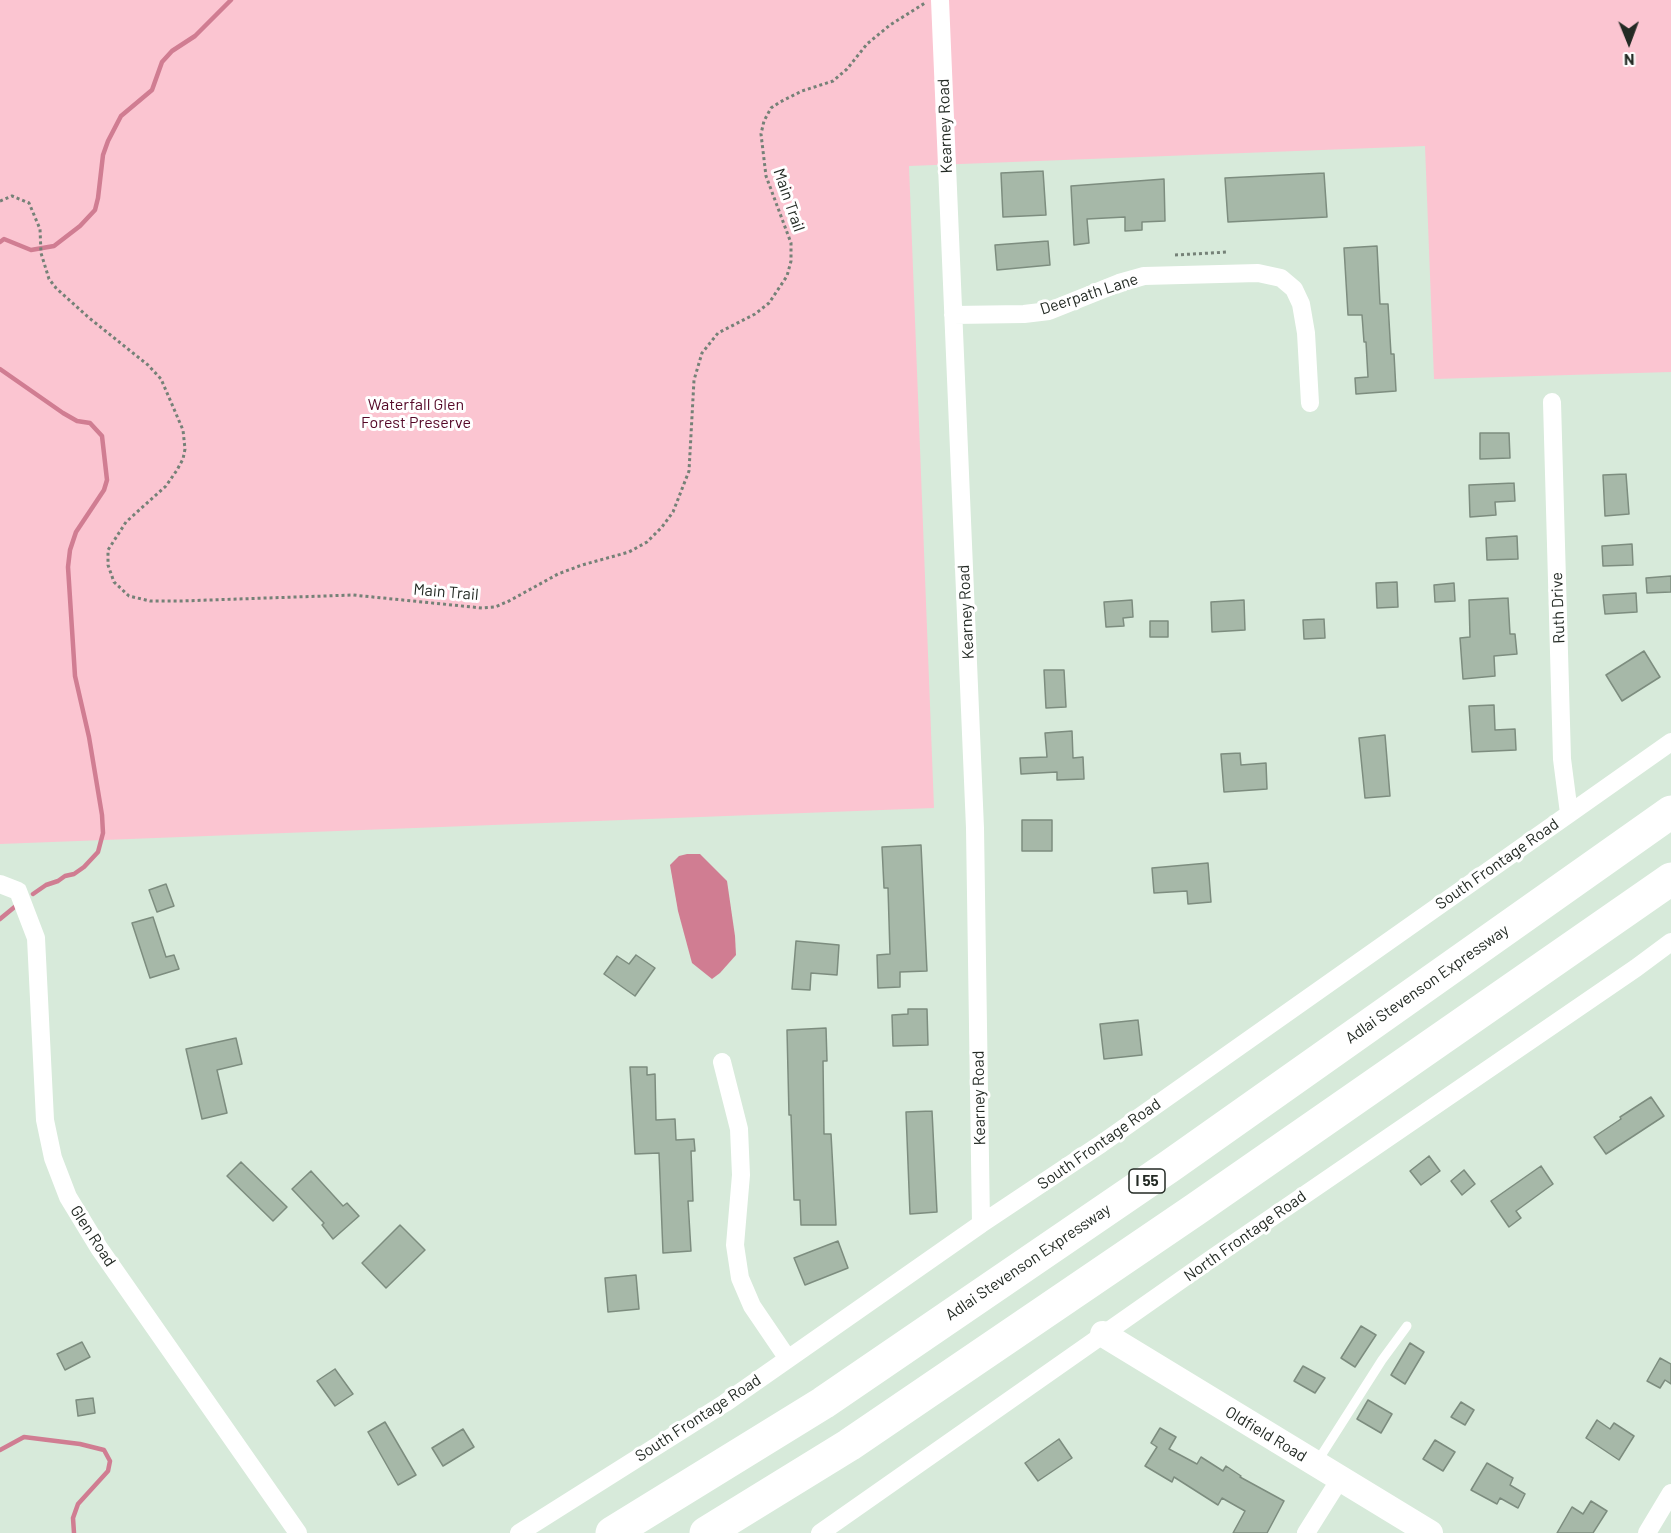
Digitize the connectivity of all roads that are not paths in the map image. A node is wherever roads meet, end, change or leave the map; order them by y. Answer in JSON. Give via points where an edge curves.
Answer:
{"nodes":[{"id":1,"x":939,"y":0,"type":"edge"},
{"id":2,"x":953,"y":315,"type":"junction"},
{"id":3,"x":1552,"y":402,"type":"dead end"},
{"id":4,"x":1310,"y":403,"type":"dead end"},
{"id":5,"x":1671,"y":742,"type":"edge"},
{"id":6,"x":1671,"y":812,"type":"edge"},
{"id":7,"x":1569,"y":813,"type":"junction"},
{"id":8,"x":1671,"y":879,"type":"edge"},
{"id":9,"x":0,"y":884,"type":"edge"},
{"id":10,"x":1671,"y":942,"type":"edge"},
{"id":11,"x":722,"y":1062,"type":"dead end"},
{"id":12,"x":981,"y":1224,"type":"junction"},
{"id":13,"x":1407,"y":1326,"type":"dead end"},
{"id":14,"x":1103,"y":1334,"type":"junction"},
{"id":15,"x":788,"y":1359,"type":"junction"},
{"id":16,"x":1316,"y":1464,"type":"junction"},
{"id":17,"x":1340,"y":1479,"type":"junction"},
{"id":18,"x":1671,"y":1493,"type":"edge"},
{"id":19,"x":845,"y":1527,"type":"edge"},
{"id":20,"x":298,"y":1533,"type":"edge"},
{"id":21,"x":519,"y":1533,"type":"edge"},
{"id":22,"x":612,"y":1533,"type":"edge"},
{"id":23,"x":706,"y":1533,"type":"edge"},
{"id":24,"x":820,"y":1533,"type":"edge"},
{"id":25,"x":1306,"y":1533,"type":"edge"},
{"id":26,"x":1430,"y":1533,"type":"edge"},
{"id":27,"x":1647,"y":1533,"type":"edge"}],
"edges":[{"from":1,"to":2,"type":"street","name":"Kearney Road"},
{"from":2,"to":4,"type":"street","name":"Deerpath Lane","via":[[1049,311],[1144,276],[1258,273],[1281,278],[1294,289],[1301,304]]},
{"from":2,"to":12,"type":"street","name":"Kearney Road","via":[[975,828]]},
{"from":3,"to":7,"type":"street","name":"Ruth Drive","via":[[1562,759]]},
{"from":5,"to":7,"type":"street","name":"South Frontage Road"},
{"from":6,"to":22,"type":"highway","name":"Adlai Stevenson Expressway","number":"I 55","via":[[1170,1166],[823,1402]]},
{"from":7,"to":12,"type":"street","name":"South Frontage Road","via":[[1101,1144]]},
{"from":8,"to":23,"type":"highway","via":[[849,1445]]},
{"from":9,"to":20,"type":"street","name":"Glen Road","via":[[18,891],[36,938],[45,1120],[53,1158],[68,1197],[99,1248]]},
{"from":10,"to":14,"type":"street","name":"North Frontage Road"},
{"from":11,"to":15,"type":"street","via":[[740,1141],[735,1245],[740,1278],[752,1306]]},
{"from":12,"to":15,"type":"street","name":"South Frontage Road"},
{"from":13,"to":16,"type":"lane"},
{"from":14,"to":16,"type":"street","name":"Oldfield Road"},
{"from":14,"to":19,"type":"street","name":"North Frontage Road"},
{"from":15,"to":21,"type":"street","name":"South Frontage Road"},
{"from":16,"to":17,"type":"street","name":"Oldfield Road"},
{"from":17,"to":25,"type":"street"},
{"from":17,"to":26,"type":"street","name":"Oldfield Road"},
{"from":18,"to":27,"type":"street"},
{"from":19,"to":24,"type":"street","name":"North Frontage Road"}]}
